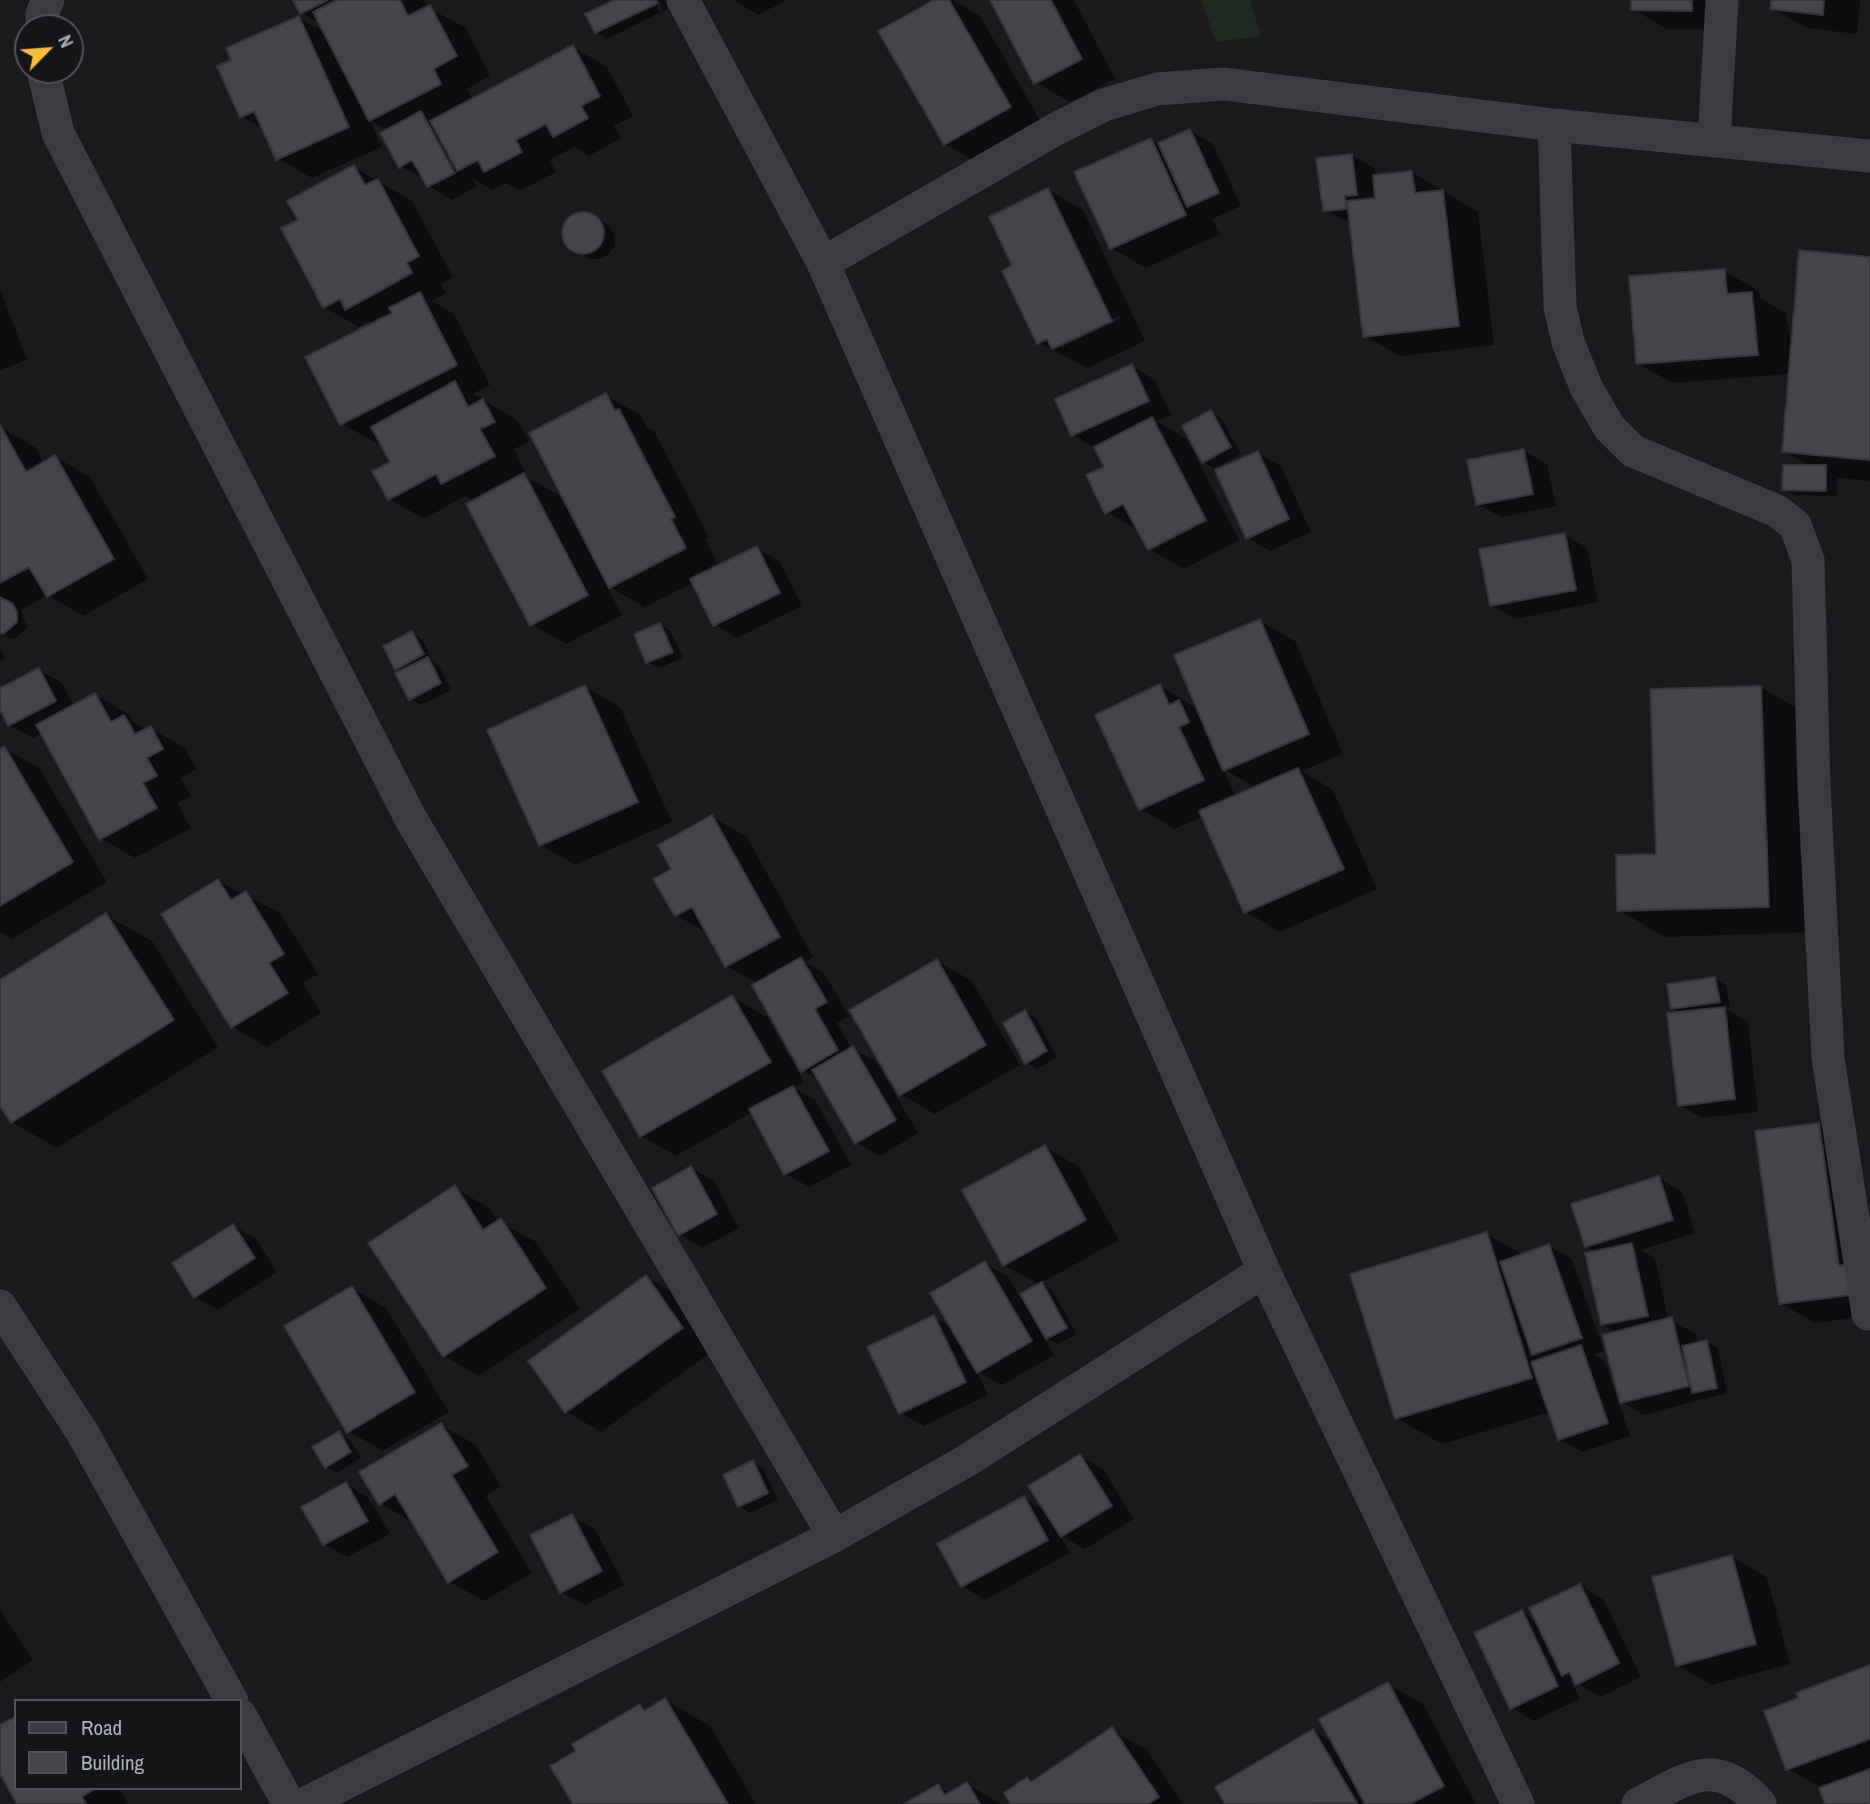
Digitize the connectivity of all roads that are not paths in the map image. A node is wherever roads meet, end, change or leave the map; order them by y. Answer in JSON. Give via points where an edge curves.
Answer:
{"nodes":[{"id":1,"x":683,"y":0,"type":"edge"},
{"id":2,"x":1722,"y":0,"type":"edge"},
{"id":3,"x":46,"y":84,"type":"edge"},
{"id":4,"x":1554,"y":125,"type":"junction"},
{"id":5,"x":1714,"y":141,"type":"junction"},
{"id":6,"x":1870,"y":156,"type":"edge"},
{"id":7,"x":824,"y":263,"type":"junction"},
{"id":8,"x":1264,"y":1271,"type":"junction"},
{"id":9,"x":0,"y":1306,"type":"edge"},
{"id":10,"x":1868,"y":1314,"type":"dead end"},
{"id":11,"x":834,"y":1535,"type":"junction"},
{"id":12,"x":231,"y":1699,"type":"edge"},
{"id":13,"x":242,"y":1719,"type":"edge"},
{"id":14,"x":289,"y":1804,"type":"edge"},
{"id":15,"x":304,"y":1804,"type":"edge"},
{"id":16,"x":1518,"y":1804,"type":"edge"},
{"id":17,"x":1638,"y":1804,"type":"edge"},
{"id":18,"x":1760,"y":1804,"type":"edge"}],
"edges":[{"from":1,"to":7,"type":"street"},
{"from":2,"to":5,"type":"street"},
{"from":3,"to":11,"type":"street","via":[[58,133],[411,819]]},
{"from":4,"to":5,"type":"street"},
{"from":4,"to":7,"type":"street","via":[[1224,84],[1157,89],[1104,105],[1056,129]]},
{"from":4,"to":10,"type":"street","via":[[1560,307],[1586,387],[1609,427],[1633,451],[1777,511],[1795,525],[1808,560],[1828,1058]]},
{"from":5,"to":6,"type":"street"},
{"from":7,"to":8,"type":"street"},
{"from":8,"to":11,"type":"street","via":[[966,1461]]},
{"from":8,"to":16,"type":"street"},
{"from":9,"to":12,"type":"street","via":[[82,1432]]},
{"from":11,"to":15,"type":"street"},
{"from":13,"to":14,"type":"street"},
{"from":17,"to":18,"type":"street","via":[[1709,1772],[1744,1785]]}]}
